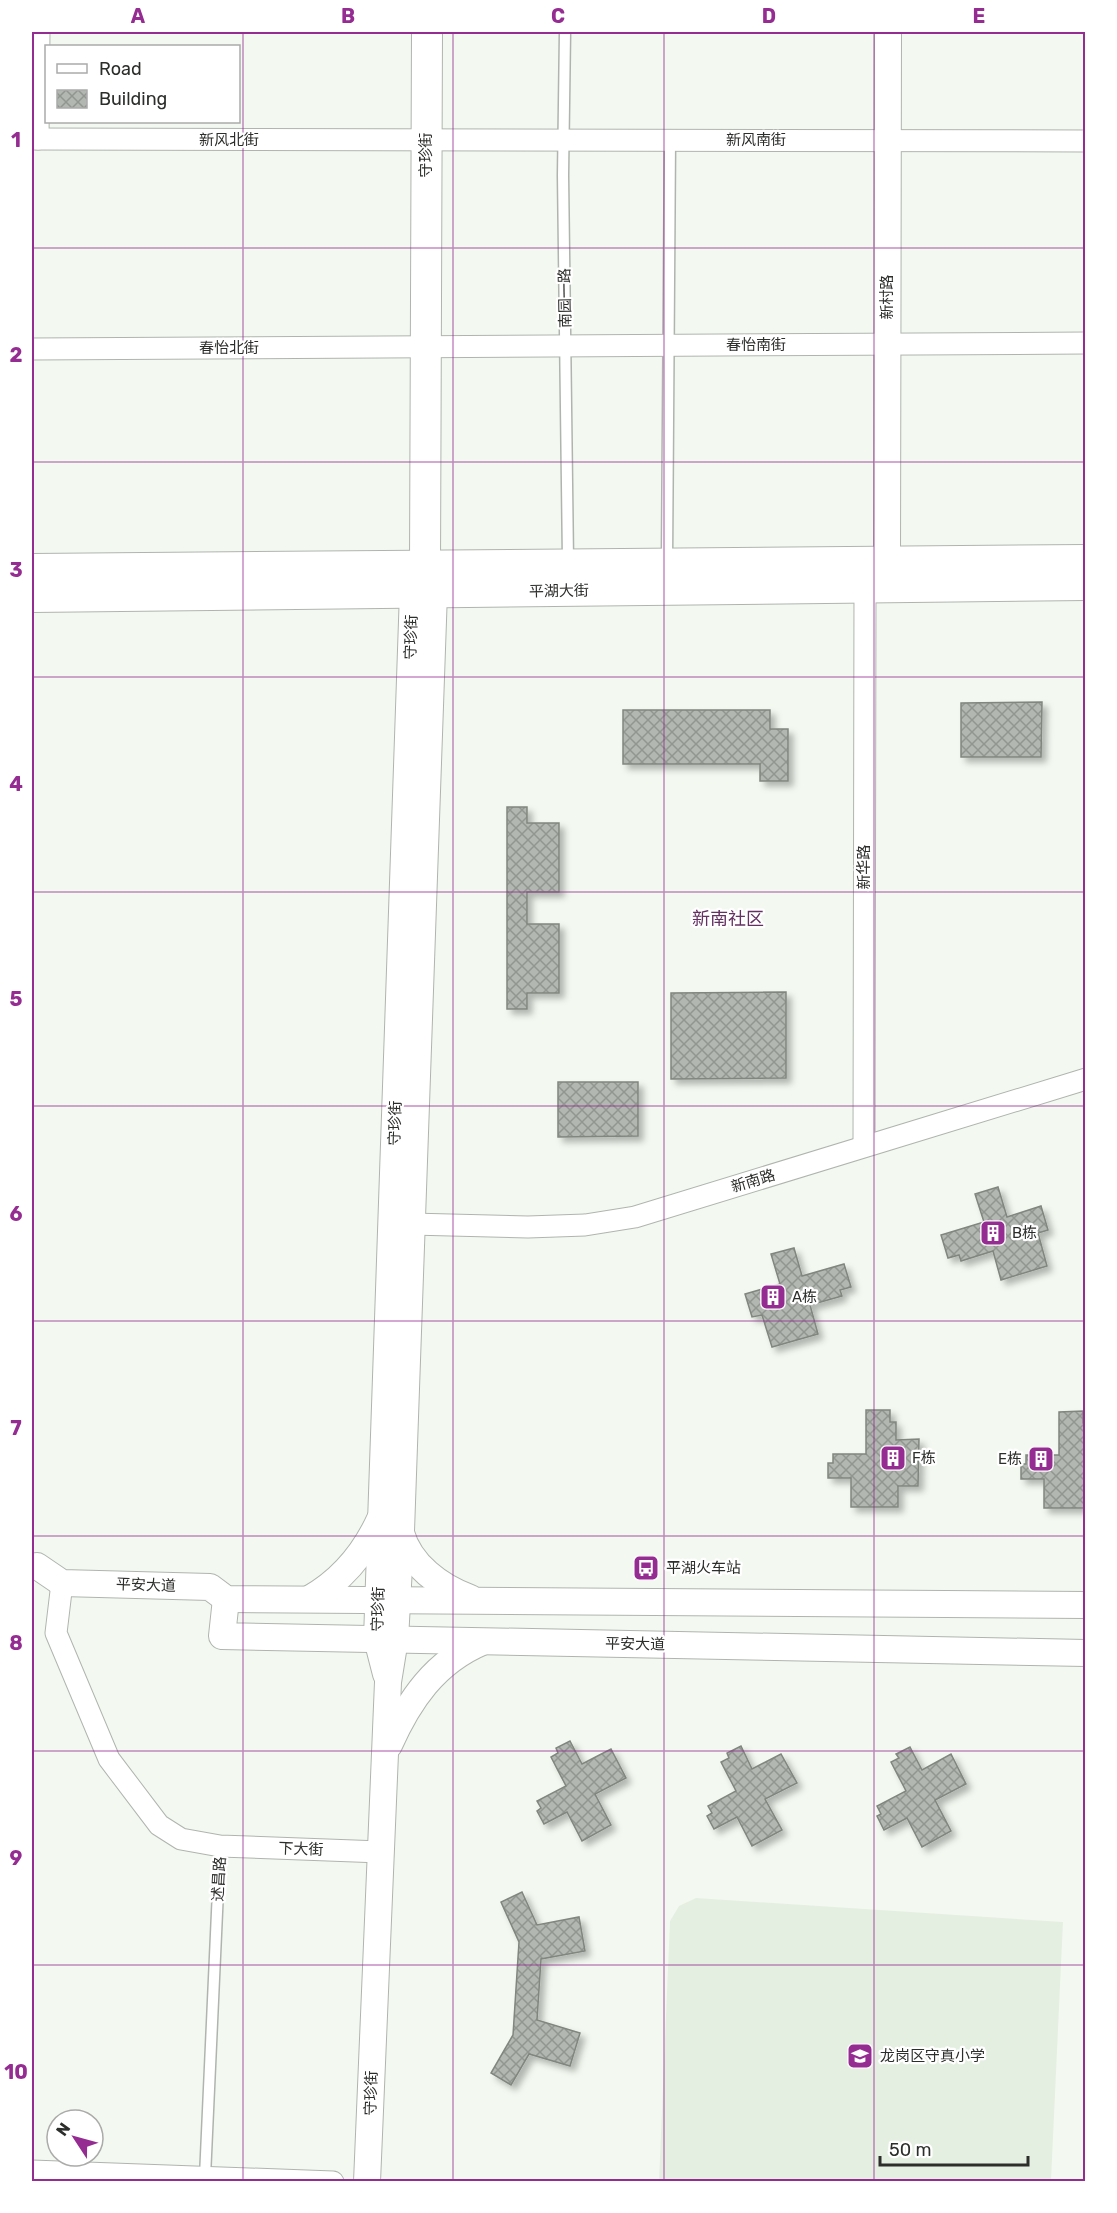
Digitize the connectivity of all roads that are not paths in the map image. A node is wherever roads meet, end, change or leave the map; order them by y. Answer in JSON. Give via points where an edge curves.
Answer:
{"nodes":[{"id":1,"x":39,"y":32,"type":"edge"},
{"id":2,"x":427,"y":32,"type":"edge"},
{"id":3,"x":565,"y":32,"type":"edge"},
{"id":4,"x":888,"y":32,"type":"edge"},
{"id":5,"x":35,"y":139,"type":"edge"},
{"id":6,"x":426,"y":140,"type":"junction"},
{"id":7,"x":564,"y":140,"type":"junction"},
{"id":8,"x":670,"y":140,"type":"junction"},
{"id":9,"x":887,"y":140,"type":"junction"},
{"id":10,"x":1086,"y":141,"type":"edge"},
{"id":11,"x":1086,"y":343,"type":"edge"},
{"id":12,"x":886,"y":344,"type":"junction"},
{"id":13,"x":565,"y":346,"type":"junction"},
{"id":14,"x":669,"y":346,"type":"junction"},
{"id":15,"x":426,"y":347,"type":"junction"},
{"id":16,"x":32,"y":349,"type":"edge"},
{"id":17,"x":1086,"y":560,"type":"edge"},
{"id":18,"x":886,"y":562,"type":"junction"},
{"id":19,"x":667,"y":564,"type":"junction"},
{"id":20,"x":568,"y":565,"type":"junction"},
{"id":21,"x":32,"y":569,"type":"edge"},
{"id":22,"x":424,"y":583,"type":"junction"},
{"id":23,"x":1086,"y":585,"type":"edge"},
{"id":24,"x":865,"y":587,"type":"junction"},
{"id":25,"x":32,"y":597,"type":"edge"},
{"id":26,"x":1086,"y":1079,"type":"edge"},
{"id":27,"x":864,"y":1146,"type":"junction"},
{"id":28,"x":411,"y":1224,"type":"junction"},
{"id":29,"x":382,"y":1513,"type":"junction"},
{"id":30,"x":401,"y":1531,"type":"junction"},
{"id":31,"x":37,"y":1566,"type":"dead end"},
{"id":32,"x":62,"y":1583,"type":"junction"},
{"id":33,"x":226,"y":1599,"type":"junction"},
{"id":34,"x":309,"y":1599,"type":"junction"},
{"id":35,"x":388,"y":1600,"type":"junction"},
{"id":36,"x":476,"y":1600,"type":"junction"},
{"id":37,"x":1086,"y":1605,"type":"edge"},
{"id":38,"x":386,"y":1639,"type":"junction"},
{"id":39,"x":485,"y":1641,"type":"junction"},
{"id":40,"x":1086,"y":1653,"type":"edge"},
{"id":41,"x":385,"y":1753,"type":"junction"},
{"id":42,"x":220,"y":1846,"type":"junction"},
{"id":43,"x":381,"y":1852,"type":"junction"},
{"id":44,"x":32,"y":2171,"type":"edge"},
{"id":45,"x":205,"y":2177,"type":"junction"},
{"id":46,"x":333,"y":2181,"type":"edge"},
{"id":47,"x":367,"y":2181,"type":"edge"}],
"edges":[{"from":1,"to":5,"type":"street"},
{"from":2,"to":6,"type":"main road","name":"守珍街"},
{"from":3,"to":7,"type":"lane","name":"南园一路"},
{"from":4,"to":9,"type":"street","name":"新村路"},
{"from":5,"to":6,"type":"street","name":"新风北街"},
{"from":6,"to":7,"type":"street","name":"新风南街"},
{"from":6,"to":15,"type":"main road","name":"守珍街"},
{"from":7,"to":8,"type":"street","name":"新风南街"},
{"from":7,"to":13,"type":"lane","name":"南园一路"},
{"from":8,"to":9,"type":"street","name":"新风南街"},
{"from":8,"to":14,"type":"lane"},
{"from":9,"to":10,"type":"street","name":"新风南街"},
{"from":9,"to":12,"type":"street","name":"新村路"},
{"from":11,"to":12,"type":"street","name":"春怡南街"},
{"from":12,"to":14,"type":"street","name":"春怡南街"},
{"from":12,"to":18,"type":"street","name":"新村路"},
{"from":13,"to":14,"type":"street","name":"春怡南街"},
{"from":13,"to":15,"type":"street","name":"春怡南街"},
{"from":13,"to":20,"type":"lane","name":"南园一路"},
{"from":14,"to":19,"type":"lane"},
{"from":15,"to":16,"type":"street","name":"春怡北街"},
{"from":15,"to":22,"type":"main road","name":"守珍街"},
{"from":17,"to":18,"type":"main road","name":"平湖大街"},
{"from":18,"to":19,"type":"main road","name":"平湖大街"},
{"from":19,"to":20,"type":"main road","name":"平湖大街"},
{"from":20,"to":22,"type":"main road","name":"平湖大街"},
{"from":21,"to":22,"type":"main road","name":"平湖大街"},
{"from":22,"to":24,"type":"main road","name":"平湖大街"},
{"from":22,"to":25,"type":"main road","name":"平湖大街"},
{"from":22,"to":28,"type":"street","name":"守珍街"},
{"from":22,"to":29,"type":"street","name":"守珍街"},
{"from":23,"to":24,"type":"main road","name":"平湖大街"},
{"from":24,"to":27,"type":"street","name":"新华路"},
{"from":26,"to":27,"type":"street","name":"新南路"},
{"from":27,"to":28,"type":"street","name":"新南路","via":[[635,1216],[595,1224]]},
{"from":28,"to":30,"type":"street","name":"守珍街"},
{"from":29,"to":34,"type":"street","via":[[350,1566],[327,1589]]},
{"from":29,"to":35,"type":"street","name":"守珍街"},
{"from":30,"to":35,"type":"street","name":"守珍街"},
{"from":30,"to":36,"type":"street","via":[[405,1547],[425,1571],[442,1585]]},
{"from":31,"to":32,"type":"street"},
{"from":32,"to":33,"type":"street","name":"平安大道","via":[[210,1587]]},
{"from":32,"to":42,"type":"street","name":"述昌路","via":[[56,1633],[109,1760],[159,1825],[181,1839]]},
{"from":33,"to":34,"type":"street","name":"平安大道"},
{"from":33,"to":38,"type":"street","name":"平安大道","via":[[222,1636]]},
{"from":34,"to":35,"type":"street","name":"平安大道"},
{"from":35,"to":36,"type":"street","name":"平安大道"},
{"from":35,"to":38,"type":"street","name":"守珍街"},
{"from":36,"to":37,"type":"street","name":"平安大道"},
{"from":38,"to":39,"type":"street","name":"平安大道"},
{"from":38,"to":41,"type":"street","name":"守珍街"},
{"from":39,"to":40,"type":"street","name":"平安大道"},
{"from":39,"to":41,"type":"street","via":[[462,1651],[421,1688]]},
{"from":41,"to":43,"type":"street","name":"守珍街"},
{"from":42,"to":43,"type":"street","name":"下大街"},
{"from":42,"to":45,"type":"lane","name":"述昌路"},
{"from":43,"to":47,"type":"street","name":"守珍街"},
{"from":44,"to":45,"type":"street"},
{"from":45,"to":46,"type":"street"}]}
